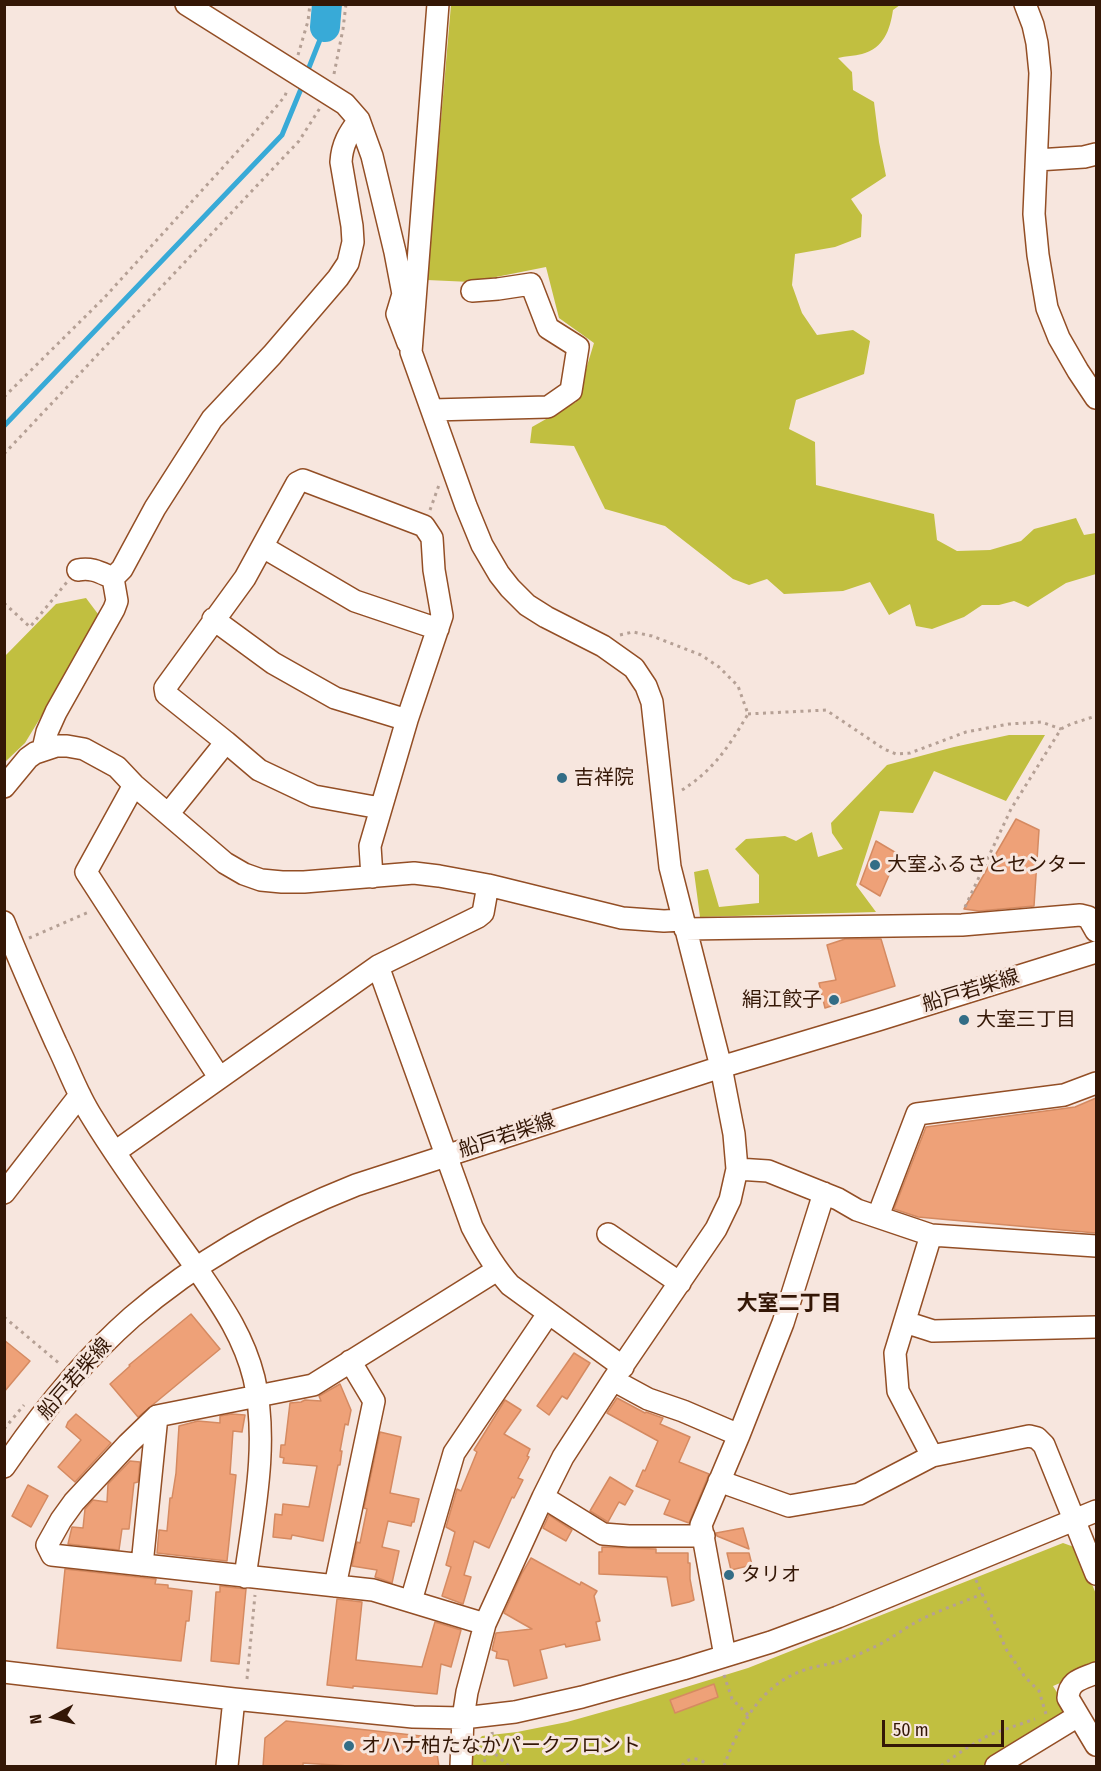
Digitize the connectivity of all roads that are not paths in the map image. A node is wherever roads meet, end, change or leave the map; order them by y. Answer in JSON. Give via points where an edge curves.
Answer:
{"nodes":[{"id":1,"x":186,"y":4,"type":"edge"},
{"id":2,"x":438,"y":4,"type":"edge"},
{"id":3,"x":1025,"y":4,"type":"edge"},
{"id":4,"x":359,"y":120,"type":"junction"},
{"id":5,"x":1096,"y":154,"type":"edge"},
{"id":6,"x":1037,"y":160,"type":"junction"},
{"id":7,"x":472,"y":291,"type":"dead end"},
{"id":8,"x":411,"y":352,"type":"junction"},
{"id":9,"x":1096,"y":398,"type":"edge"},
{"id":10,"x":431,"y":407,"type":"junction"},
{"id":11,"x":263,"y":547,"type":"junction"},
{"id":12,"x":78,"y":570,"type":"road end"},
{"id":13,"x":113,"y":578,"type":"junction"},
{"id":14,"x":213,"y":619,"type":"junction"},
{"id":15,"x":438,"y":629,"type":"junction"},
{"id":16,"x":407,"y":720,"type":"junction"},
{"id":17,"x":226,"y":742,"type":"junction"},
{"id":18,"x":43,"y":749,"type":"junction"},
{"id":19,"x":134,"y":785,"type":"junction"},
{"id":20,"x":4,"y":787,"type":"edge"},
{"id":21,"x":380,"y":808,"type":"junction"},
{"id":22,"x":169,"y":813,"type":"junction"},
{"id":23,"x":372,"y":877,"type":"junction"},
{"id":24,"x":488,"y":885,"type":"junction"},
{"id":25,"x":683,"y":925,"type":"junction"},
{"id":26,"x":1096,"y":931,"type":"edge"},
{"id":27,"x":8,"y":934,"type":"edge"},
{"id":28,"x":1096,"y":952,"type":"edge"},
{"id":29,"x":378,"y":966,"type":"junction"},
{"id":30,"x":721,"y":1067,"type":"junction"},
{"id":31,"x":219,"y":1077,"type":"junction"},
{"id":32,"x":1096,"y":1083,"type":"edge"},
{"id":33,"x":80,"y":1095,"type":"junction"},
{"id":34,"x":115,"y":1152,"type":"junction"},
{"id":35,"x":447,"y":1155,"type":"junction"},
{"id":36,"x":737,"y":1168,"type":"junction"},
{"id":37,"x":4,"y":1193,"type":"edge"},
{"id":38,"x":824,"y":1193,"type":"junction"},
{"id":39,"x":878,"y":1216,"type":"junction"},
{"id":40,"x":608,"y":1234,"type":"dead end"},
{"id":41,"x":931,"y":1234,"type":"junction"},
{"id":42,"x":1096,"y":1246,"type":"edge"},
{"id":43,"x":196,"y":1268,"type":"junction"},
{"id":44,"x":498,"y":1270,"type":"junction"},
{"id":45,"x":680,"y":1283,"type":"junction"},
{"id":46,"x":549,"y":1314,"type":"junction"},
{"id":47,"x":905,"y":1322,"type":"junction"},
{"id":48,"x":1096,"y":1328,"type":"edge"},
{"id":49,"x":350,"y":1361,"type":"junction"},
{"id":50,"x":618,"y":1373,"type":"junction"},
{"id":51,"x":257,"y":1397,"type":"junction"},
{"id":52,"x":157,"y":1416,"type":"junction"},
{"id":53,"x":739,"y":1435,"type":"junction"},
{"id":54,"x":932,"y":1456,"type":"junction"},
{"id":55,"x":4,"y":1467,"type":"edge"},
{"id":56,"x":720,"y":1481,"type":"junction"},
{"id":57,"x":543,"y":1497,"type":"junction"},
{"id":58,"x":1096,"y":1511,"type":"edge"},
{"id":59,"x":1075,"y":1520,"type":"junction"},
{"id":60,"x":704,"y":1536,"type":"junction"},
{"id":61,"x":142,"y":1566,"type":"junction"},
{"id":62,"x":1096,"y":1574,"type":"edge"},
{"id":63,"x":251,"y":1577,"type":"junction"},
{"id":64,"x":335,"y":1586,"type":"junction"},
{"id":65,"x":411,"y":1601,"type":"junction"},
{"id":66,"x":485,"y":1624,"type":"junction"},
{"id":67,"x":724,"y":1664,"type":"junction"},
{"id":68,"x":4,"y":1672,"type":"edge"},
{"id":69,"x":1096,"y":1673,"type":"edge"},
{"id":70,"x":234,"y":1699,"type":"junction"},
{"id":71,"x":1078,"y":1716,"type":"junction"},
{"id":72,"x":463,"y":1718,"type":"junction"},
{"id":73,"x":1096,"y":1746,"type":"edge"},
{"id":74,"x":227,"y":1767,"type":"edge"},
{"id":75,"x":461,"y":1767,"type":"edge"},
{"id":76,"x":996,"y":1767,"type":"edge"}],
"edges":[{"from":1,"to":4,"type":"street","via":[[345,104]]},
{"from":2,"to":8,"type":"street"},
{"from":3,"to":6,"type":"street","via":[[1037,43],[1040,73]]},
{"from":4,"to":8,"type":"street","via":[[372,156],[395,252],[402,294],[398,314]]},
{"from":4,"to":13,"type":"street","via":[[344,142],[341,162],[352,226],[348,263],[272,355],[212,419]]},
{"from":5,"to":6,"type":"street"},
{"from":6,"to":9,"type":"street","via":[[1034,214],[1047,308],[1059,338]]},
{"from":7,"to":10,"type":"street","via":[[531,284],[548,328],[578,347],[571,391],[548,407]]},
{"from":8,"to":10,"type":"street"},
{"from":10,"to":25,"type":"street","via":[[482,545],[499,574],[527,604],[634,668],[646,686],[652,702],[669,867]]},
{"from":11,"to":14,"type":"street"},
{"from":11,"to":15,"type":"street","via":[[355,601]]},
{"from":11,"to":15,"type":"street","via":[[297,483],[303,480],[424,526],[432,538],[442,616]]},
{"from":12,"to":13,"type":"street","via":[[95,569]]},
{"from":13,"to":18,"type":"street","via":[[117,601],[114,609],[56,712]]},
{"from":14,"to":16,"type":"street","via":[[273,663],[335,698]]},
{"from":14,"to":17,"type":"street","via":[[165,688],[166,694]]},
{"from":15,"to":16,"type":"street"},
{"from":16,"to":21,"type":"street"},
{"from":17,"to":21,"type":"street","via":[[259,770],[314,796]]},
{"from":17,"to":22,"type":"street"},
{"from":18,"to":19,"type":"street","via":[[84,749],[117,767]]},
{"from":18,"to":20,"type":"street","via":[[28,758]]},
{"from":19,"to":22,"type":"street"},
{"from":19,"to":31,"type":"street","via":[[86,872]]},
{"from":21,"to":23,"type":"street","via":[[370,846]]},
{"from":22,"to":23,"type":"street","via":[[225,863],[261,880],[304,882]]},
{"from":23,"to":24,"type":"street","via":[[414,873]]},
{"from":24,"to":25,"type":"street","via":[[622,918]]},
{"from":24,"to":29,"type":"street","via":[[483,913]]},
{"from":25,"to":26,"type":"street","via":[[962,925],[1080,915],[1088,917]]},
{"from":25,"to":30,"type":"street"},
{"from":27,"to":33,"type":"street"},
{"from":28,"to":30,"type":"street","name":"船戸若柴線"},
{"from":29,"to":31,"type":"street"},
{"from":29,"to":35,"type":"street"},
{"from":30,"to":35,"type":"street","name":"船戸若柴線"},
{"from":30,"to":36,"type":"street"},
{"from":31,"to":34,"type":"street"},
{"from":32,"to":39,"type":"street","via":[[1064,1095],[917,1114]]},
{"from":33,"to":34,"type":"street"},
{"from":33,"to":37,"type":"street"},
{"from":34,"to":43,"type":"street"},
{"from":35,"to":43,"type":"street","name":"船戸若柴線","via":[[310,1203]]},
{"from":35,"to":44,"type":"street","via":[[472,1227]]},
{"from":36,"to":38,"type":"street","via":[[768,1171]]},
{"from":36,"to":45,"type":"street","via":[[730,1200],[716,1229]]},
{"from":38,"to":39,"type":"street"},
{"from":38,"to":53,"type":"street","via":[[783,1323]]},
{"from":39,"to":41,"type":"street"},
{"from":40,"to":45,"type":"street"},
{"from":41,"to":42,"type":"street"},
{"from":41,"to":47,"type":"street"},
{"from":43,"to":51,"type":"street","via":[[233,1322],[247,1354]]},
{"from":43,"to":55,"type":"street","name":"船戸若柴線","via":[[132,1317],[98,1350]]},
{"from":44,"to":46,"type":"street","via":[[510,1285]]},
{"from":44,"to":49,"type":"street"},
{"from":45,"to":50,"type":"street"},
{"from":46,"to":50,"type":"street"},
{"from":46,"to":65,"type":"street","via":[[454,1453]]},
{"from":47,"to":48,"type":"street","via":[[933,1331]]},
{"from":47,"to":54,"type":"street","via":[[895,1353],[898,1391]]},
{"from":49,"to":51,"type":"street","via":[[313,1385]]},
{"from":49,"to":64,"type":"street","via":[[374,1401]]},
{"from":50,"to":53,"type":"street","via":[[648,1399]]},
{"from":50,"to":57,"type":"street","via":[[563,1457]]},
{"from":51,"to":52,"type":"street"},
{"from":51,"to":63,"type":"street","via":[[260,1439]]},
{"from":52,"to":61,"type":"street"},
{"from":52,"to":61,"type":"street","via":[[74,1502],[47,1545],[52,1555]]},
{"from":53,"to":56,"type":"street"},
{"from":54,"to":56,"type":"street","via":[[859,1494],[789,1506]]},
{"from":54,"to":59,"type":"street","via":[[1029,1436],[1037,1438],[1044,1445]]},
{"from":56,"to":60,"type":"street","via":[[702,1525]]},
{"from":57,"to":60,"type":"street","via":[[603,1534]]},
{"from":57,"to":66,"type":"street"},
{"from":58,"to":59,"type":"street"},
{"from":59,"to":62,"type":"street"},
{"from":59,"to":67,"type":"street"},
{"from":60,"to":67,"type":"street"},
{"from":61,"to":63,"type":"street"},
{"from":63,"to":64,"type":"street"},
{"from":64,"to":65,"type":"street","via":[[373,1590]]},
{"from":65,"to":66,"type":"street"},
{"from":66,"to":72,"type":"street"},
{"from":67,"to":72,"type":"street","via":[[546,1706]]},
{"from":68,"to":70,"type":"street"},
{"from":69,"to":71,"type":"street","via":[[1074,1682],[1068,1689],[1068,1698]]},
{"from":70,"to":72,"type":"street","via":[[413,1717]]},
{"from":70,"to":74,"type":"street"},
{"from":71,"to":73,"type":"street"},
{"from":71,"to":76,"type":"street"},
{"from":72,"to":75,"type":"street"}]}
